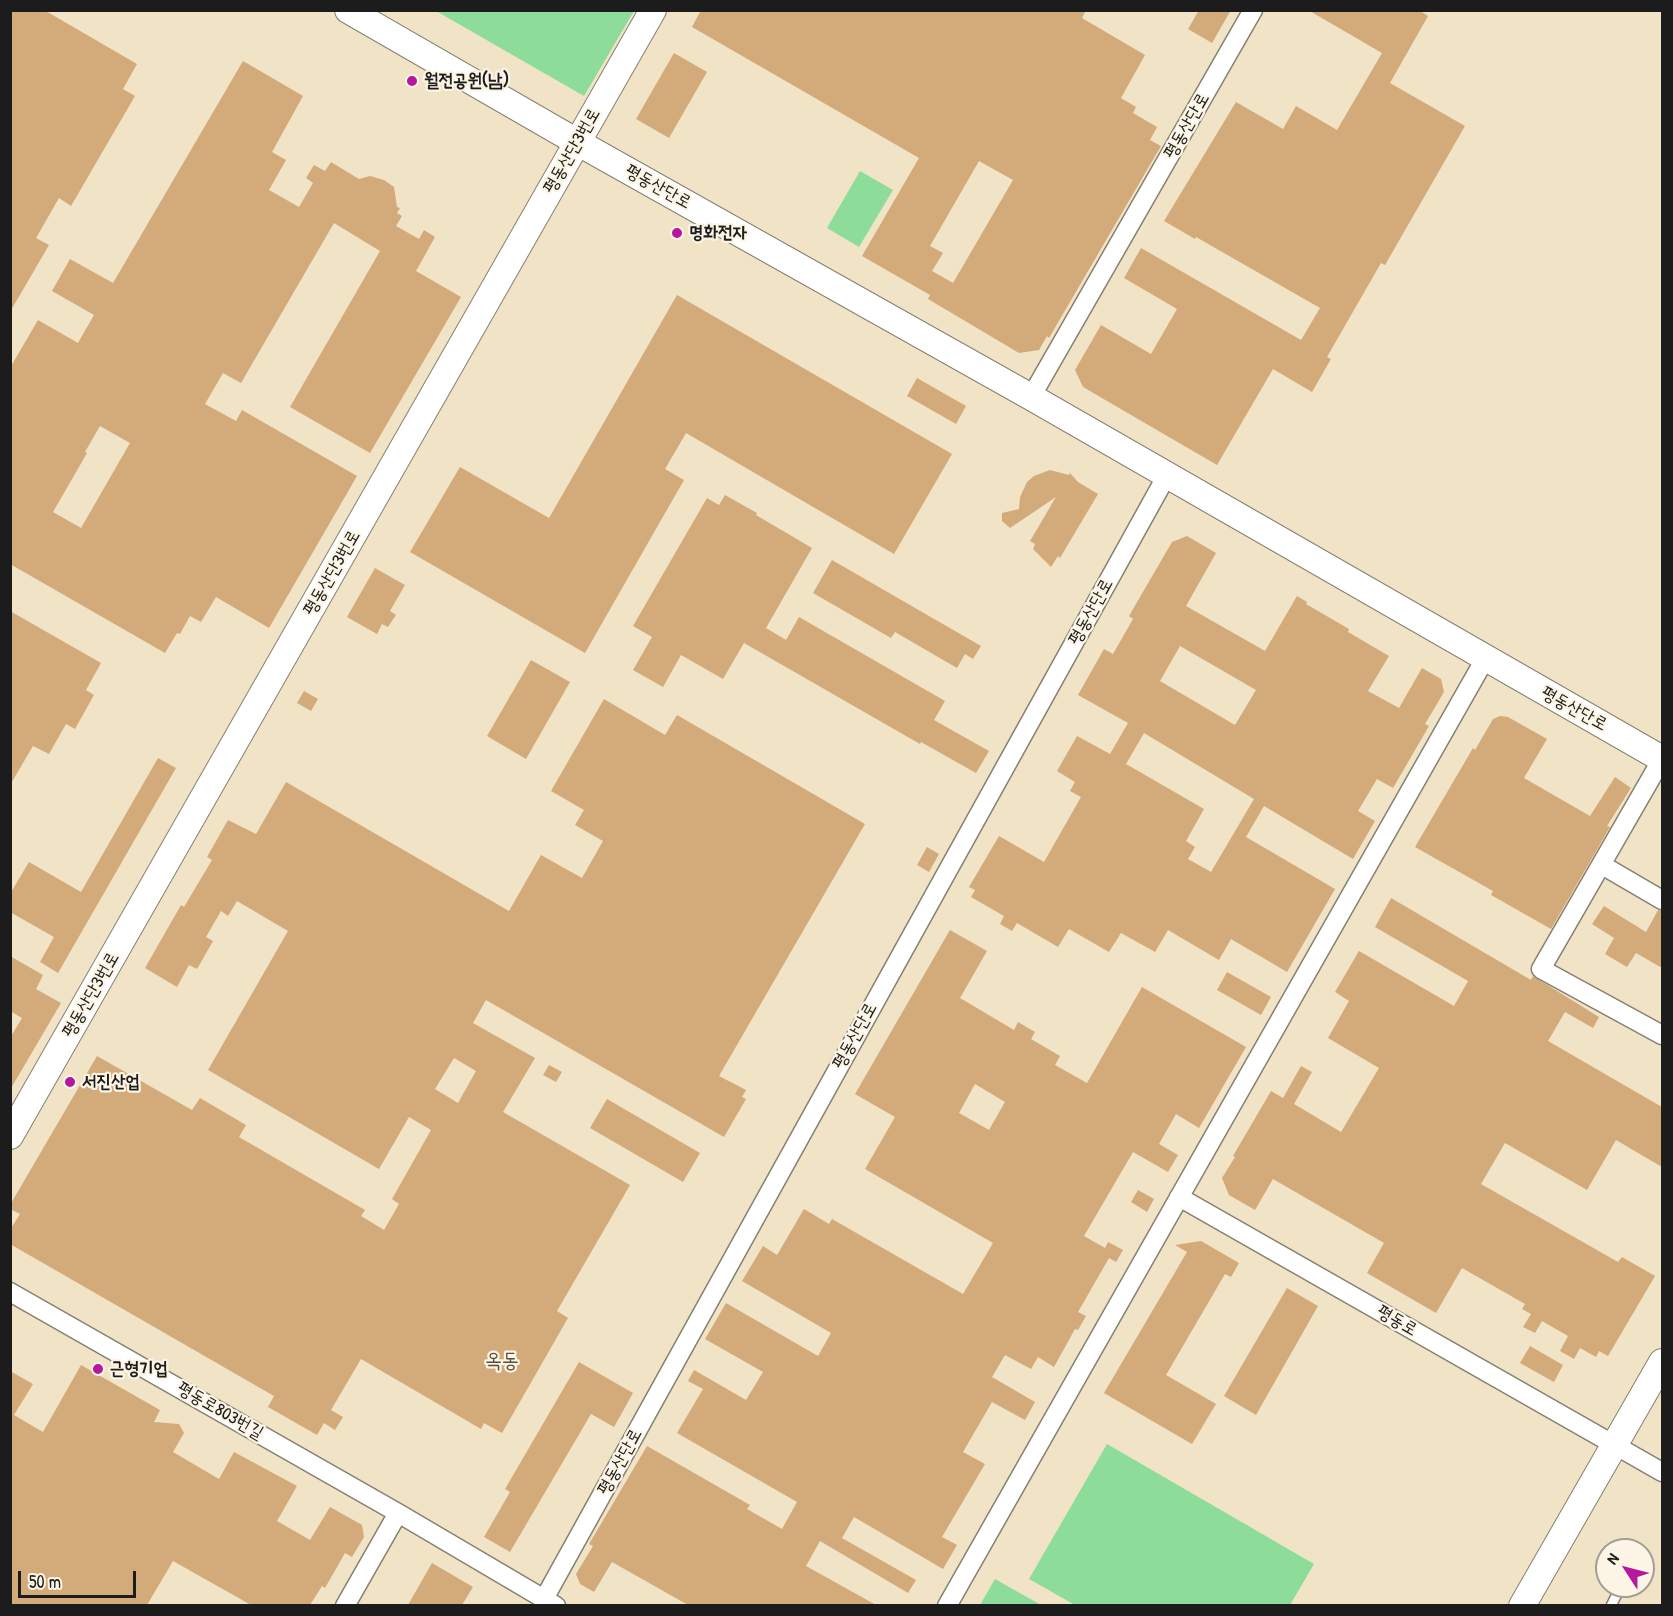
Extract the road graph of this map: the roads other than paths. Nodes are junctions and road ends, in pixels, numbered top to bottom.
1 (348, 10) edge
2 (653, 10) edge
3 (1253, 10) edge
4 (577, 142) junction
5 (1031, 397) junction
6 (1167, 475) junction
7 (1485, 659) junction
8 (1662, 759) edge
9 (1602, 865) junction
10 (1662, 900) edge
11 (1662, 1035) edge
12 (10, 1136) edge
13 (1179, 1197) junction
14 (10, 1292) edge
15 (1662, 1362) edge
16 (1615, 1444) junction
17 (1662, 1472) edge
18 (398, 1513) junction
19 (550, 1602) edge
20 (345, 1605) edge
21 (947, 1605) edge
22 (1522, 1605) edge

1 - 4 street, 평동산단로
2 - 4 street, 평동산단3번로
3 - 5 street, 평동산단로
4 - 5 street, 평동산단로
4 - 12 street, 평동산단3번로
5 - 6 street, 평동산단로
6 - 7 street, 평동산단로
6 - 19 street, 평동산단로
7 - 8 street, 평동산단로
7 - 13 street
8 - 9 street
9 - 10 street
9 - 11 street
13 - 16 street, 평동로
13 - 21 street
14 - 18 street, 평동로803번길
15 - 16 street
16 - 17 street, 평동로
16 - 22 street
18 - 19 street, 평동로803번길
18 - 20 street

